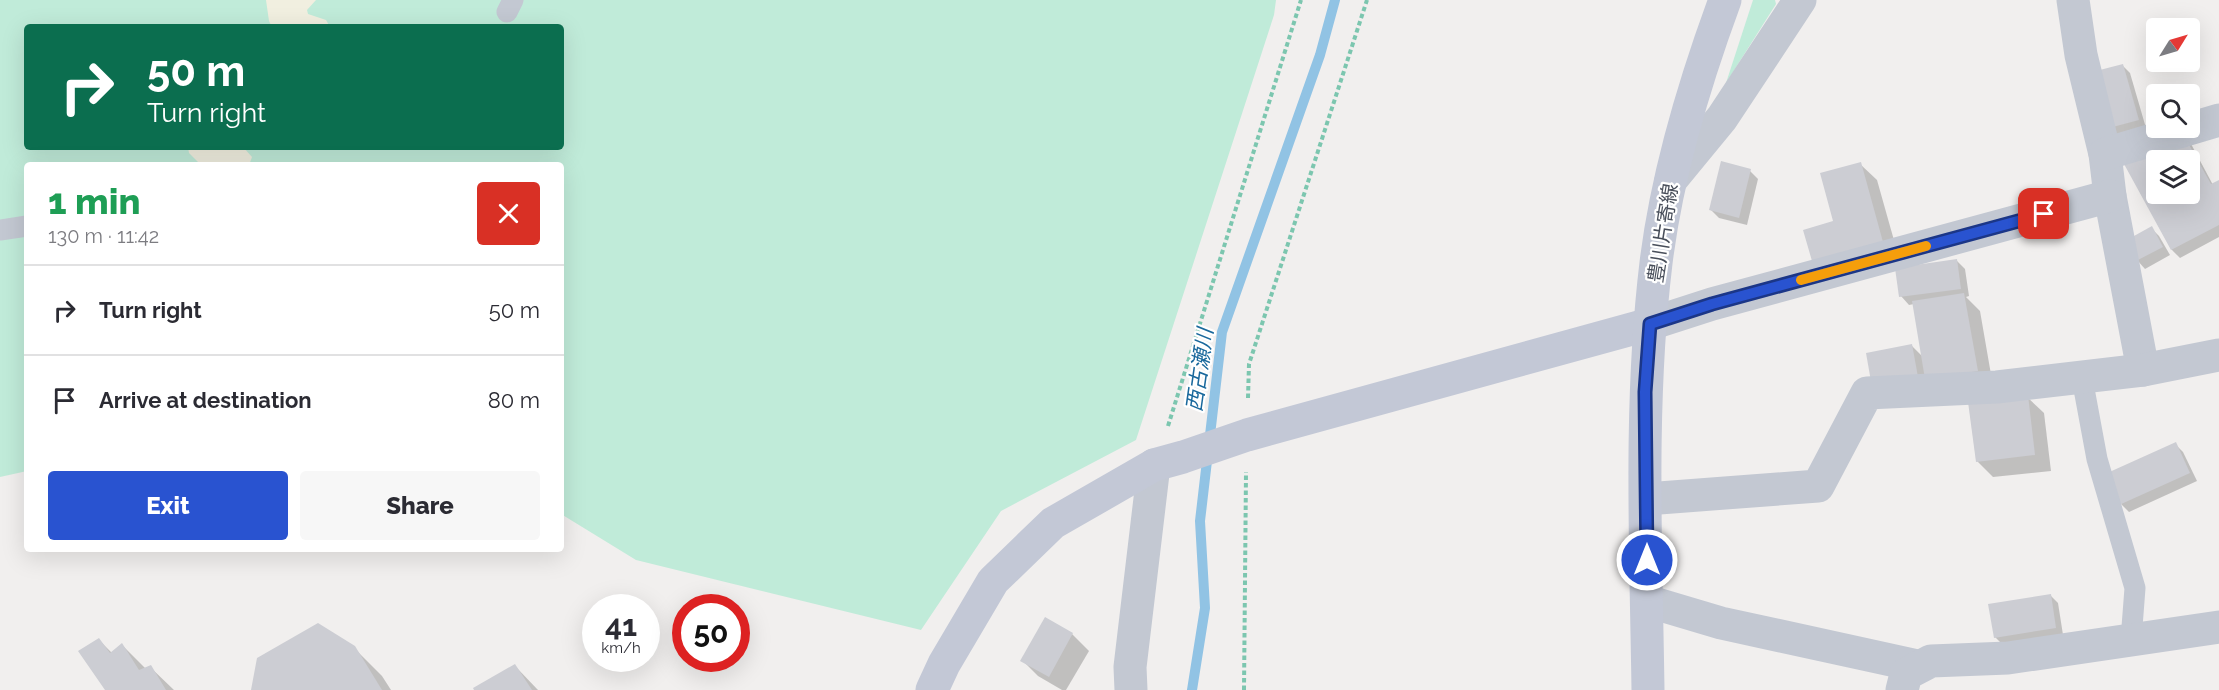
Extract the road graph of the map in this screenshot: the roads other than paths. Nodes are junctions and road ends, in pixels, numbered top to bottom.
1 (1725, 0) edge
2 (1800, 0) edge
3 (2073, 0) edge
4 (2219, 120) edge
5 (2105, 154) junction
6 (1671, 180) junction
7 (2110, 196) junction
8 (24, 226) edge
9 (0, 230) edge
10 (1650, 324) junction
11 (2219, 355) edge
12 (2143, 370) junction
13 (2082, 378) junction
14 (1168, 461) junction
15 (1646, 499) junction
16 (1647, 601) junction
17 (2219, 627) edge
18 (2131, 640) junction
19 (1910, 678) edge
20 (932, 690) edge
21 (1131, 690) edge
22 (1648, 690) edge

1 - 6 street, 豊川片寄線
2 - 6 street
3 - 5 street
4 - 5 street
5 - 7 street
6 - 10 street, 豊川片寄線
7 - 10 street
7 - 12 street
8 - 9 lane
10 - 14 street
10 - 15 street, 豊川片寄線
11 - 12 street
12 - 13 street
13 - 15 street
13 - 18 lane
14 - 20 street
14 - 21 street
15 - 16 street, 豊川片寄線
16 - 19 street
16 - 22 street, 豊川片寄線
17 - 18 street
18 - 19 street

